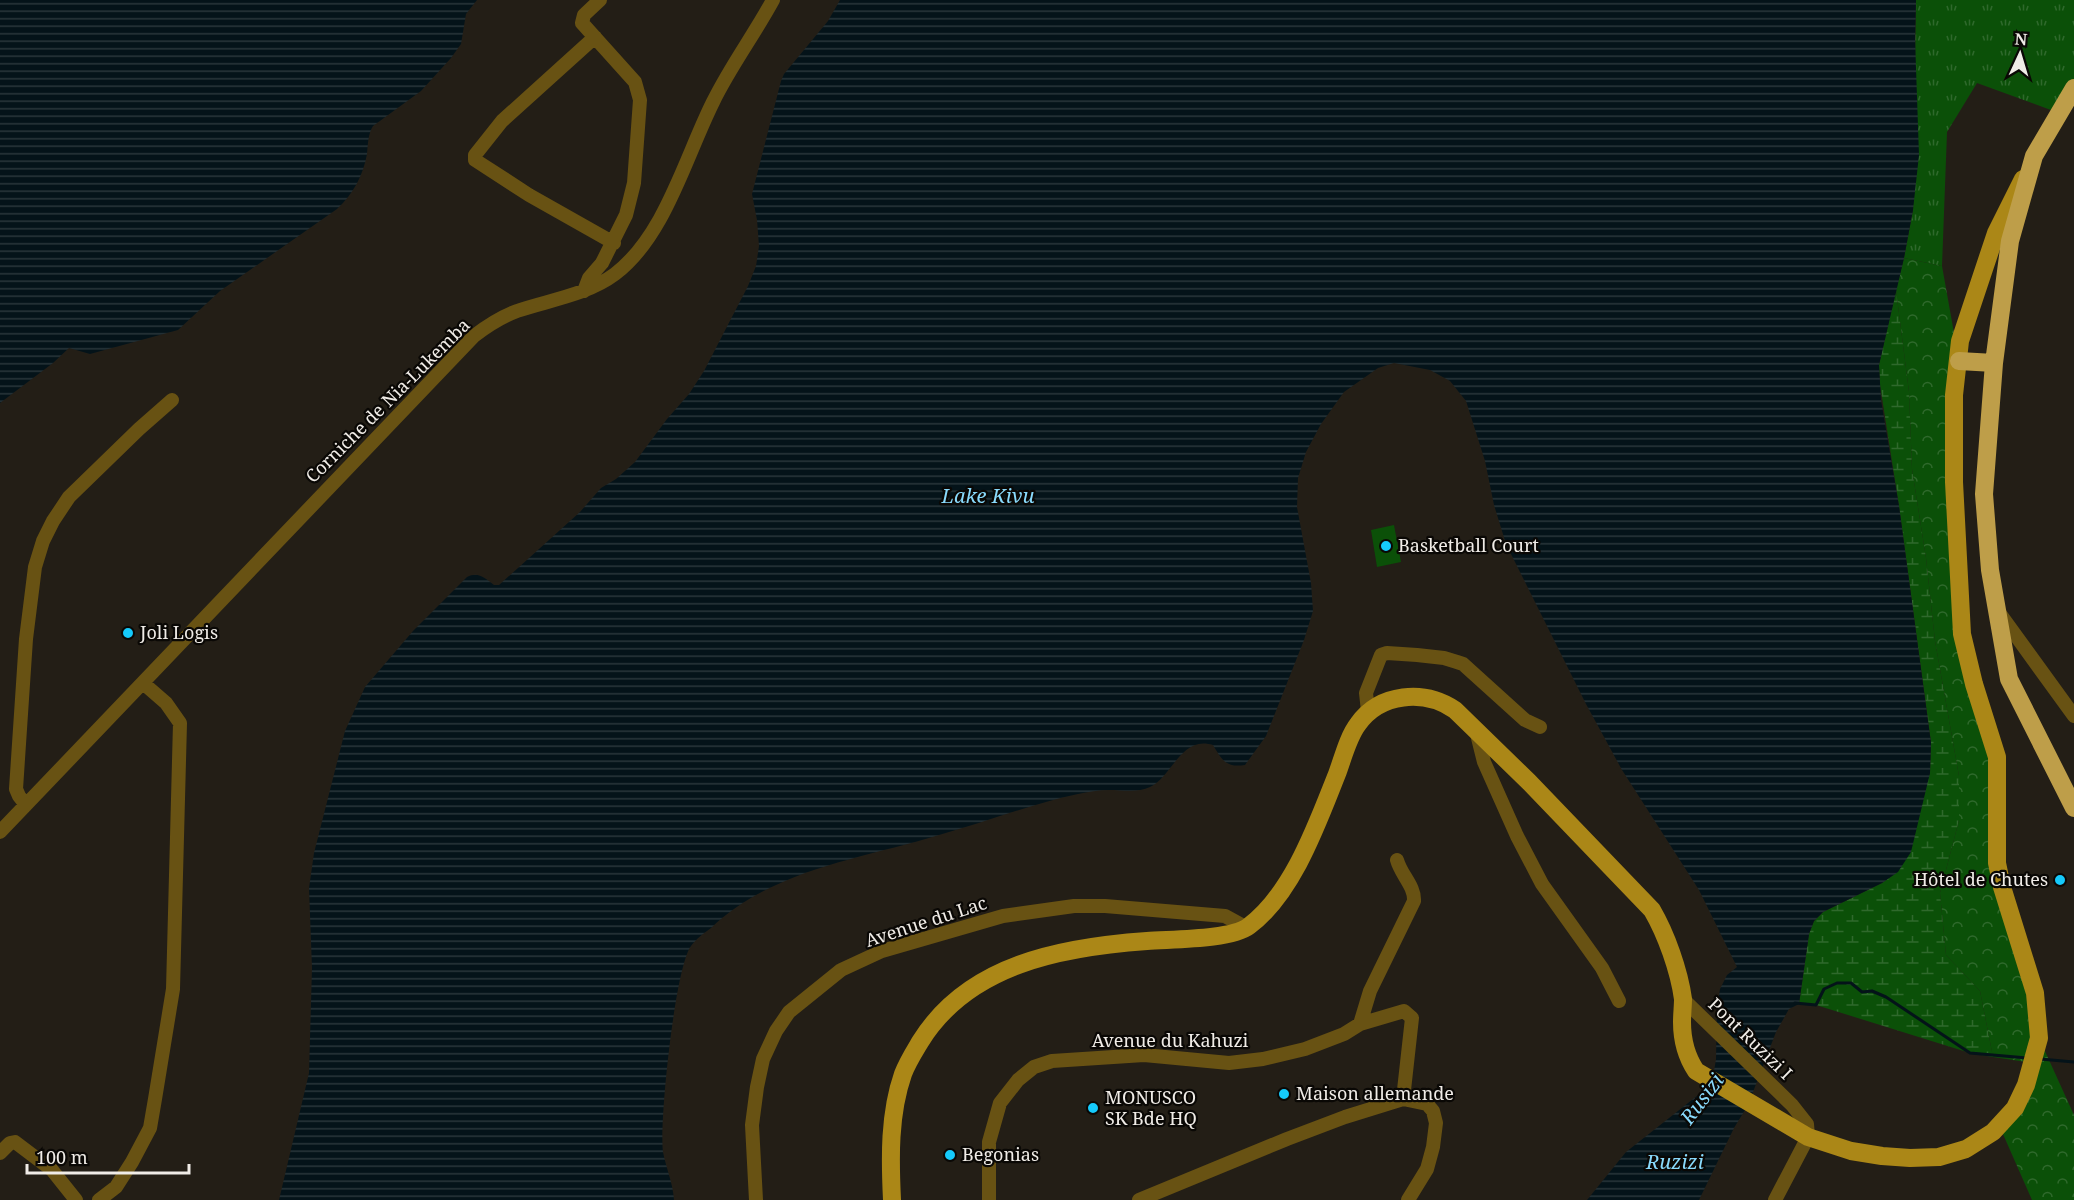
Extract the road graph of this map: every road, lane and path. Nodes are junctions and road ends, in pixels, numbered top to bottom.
1 (600, 0) edge
2 (773, 0) edge
3 (595, 37) junction
4 (2074, 88) edge
5 (2034, 156) junction
6 (614, 243) junction
7 (584, 291) junction
8 (1959, 361) junction
9 (1995, 363) junction
10 (172, 400) dead end
11 (1995, 607) junction
12 (143, 683) junction
13 (1368, 711) junction
14 (2074, 716) edge
15 (1540, 727) dead end
16 (1476, 730) junction
17 (26, 805) junction
18 (2074, 808) edge
19 (0, 832) edge
20 (1397, 860) dead end
21 (1247, 928) junction
22 (1683, 999) junction
23 (1619, 1001) dead end
24 (1360, 1024) junction
25 (1403, 1099) junction
26 (1808, 1137) junction
27 (0, 1153) edge
28 (76, 1200) edge
29 (99, 1200) edge
30 (756, 1200) edge
31 (892, 1200) edge
32 (989, 1200) edge
33 (1139, 1200) edge
34 (1408, 1200) edge
35 (1775, 1200) edge

1 - 3 street
2 - 7 street, Corniche de Nia-Lukemba
3 - 6 street
3 - 6 street
4 - 5 highway
5 - 8 main road
5 - 9 highway
6 - 7 street
7 - 12 street, Corniche de Nia-Lukemba
8 - 9 highway
8 - 26 main road
9 - 11 highway
10 - 17 street
11 - 14 street
11 - 18 highway
12 - 17 street, Corniche de Nia-Lukemba
12 - 29 street
13 - 15 street
13 - 16 main road
13 - 21 main road
16 - 22 main road
16 - 23 street
17 - 19 street, Corniche de Nia-Lukemba
20 - 24 street
21 - 30 street, Avenue du Lac
21 - 31 main road
22 - 26 street, Pont Ruzizi I
22 - 26 main road
24 - 25 street, Avenue du Kahuzi
24 - 32 street, Avenue du Kahuzi
25 - 33 street
25 - 34 street
26 - 35 street
27 - 28 street

